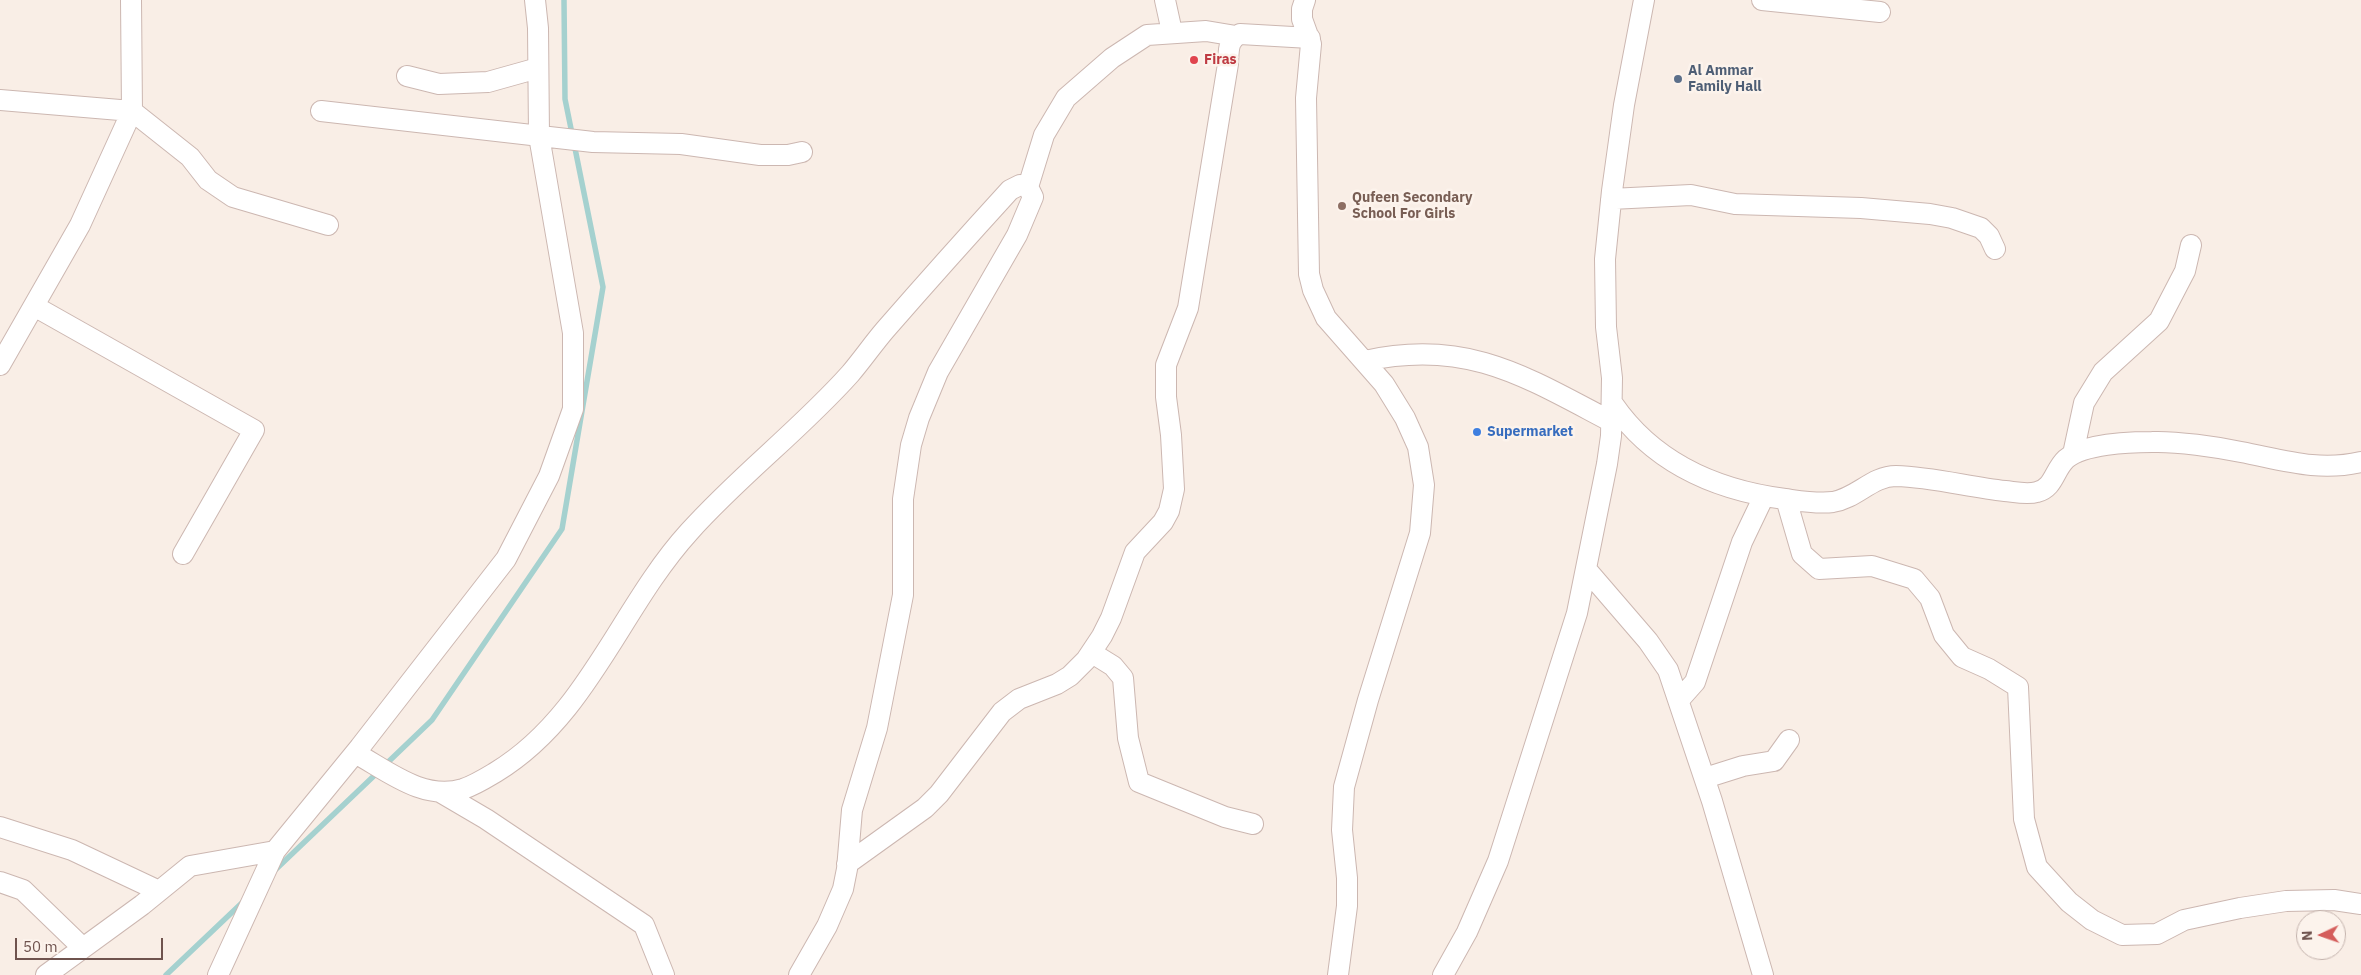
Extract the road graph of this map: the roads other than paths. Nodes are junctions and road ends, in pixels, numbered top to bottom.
1 (131, 0) edge
2 (535, 0) edge
3 (1165, 0) edge
4 (1305, 0) edge
5 (1644, 0) edge
6 (1762, 0) edge
7 (1880, 12) dead end
8 (1172, 32) junction
9 (1236, 36) junction
10 (1310, 38) junction
11 (538, 68) junction
12 (407, 76) dead end
13 (0, 100) edge
14 (132, 111) junction
15 (321, 111) dead end
16 (538, 136) junction
17 (802, 152) dead end
18 (1028, 187) junction
19 (1611, 199) junction
20 (328, 225) dead end
21 (2191, 245) dead end
22 (1995, 250) dead end
23 (34, 306) junction
24 (1365, 361) junction
25 (0, 365) edge
26 (1612, 413) junction
27 (2073, 454) junction
28 (2361, 462) edge
29 (1764, 496) junction
30 (1786, 499) junction
31 (184, 554) dead end
32 (1586, 569) junction
33 (1092, 652) junction
34 (1679, 700) junction
35 (1789, 740) dead end
36 (355, 753) junction
37 (1704, 778) junction
38 (440, 792) junction
39 (1253, 824) dead end
40 (0, 827) edge
41 (275, 851) junction
42 (848, 864) junction
43 (0, 882) edge
44 (159, 891) junction
45 (2361, 904) edge
46 (83, 948) junction
47 (220, 974) edge
48 (46, 975) edge
49 (664, 975) edge
50 (799, 975) edge
51 (1338, 975) edge
52 (1443, 975) edge
53 (1763, 975) edge

1 - 14 street
2 - 11 street
3 - 8 street
4 - 10 street
5 - 19 street
6 - 7 street
8 - 9 street
8 - 18 street
9 - 10 street
9 - 33 street
10 - 24 street
11 - 12 street
11 - 16 street
13 - 14 street
14 - 20 street
14 - 23 street
15 - 16 street
16 - 17 street
16 - 36 street
18 - 38 street
18 - 42 street
19 - 22 street
19 - 26 street
21 - 27 street
23 - 25 street
23 - 31 street
24 - 26 street
24 - 51 street
26 - 29 street
26 - 32 street
27 - 28 street
27 - 30 street
29 - 30 street
29 - 34 street
30 - 45 street
32 - 34 street
32 - 52 street
33 - 39 street
33 - 42 street
34 - 37 street
35 - 37 street
36 - 38 street
36 - 41 street
37 - 53 street
38 - 49 street
40 - 44 street
41 - 44 street
41 - 47 street
42 - 50 street
43 - 46 street
44 - 46 street
46 - 48 street

